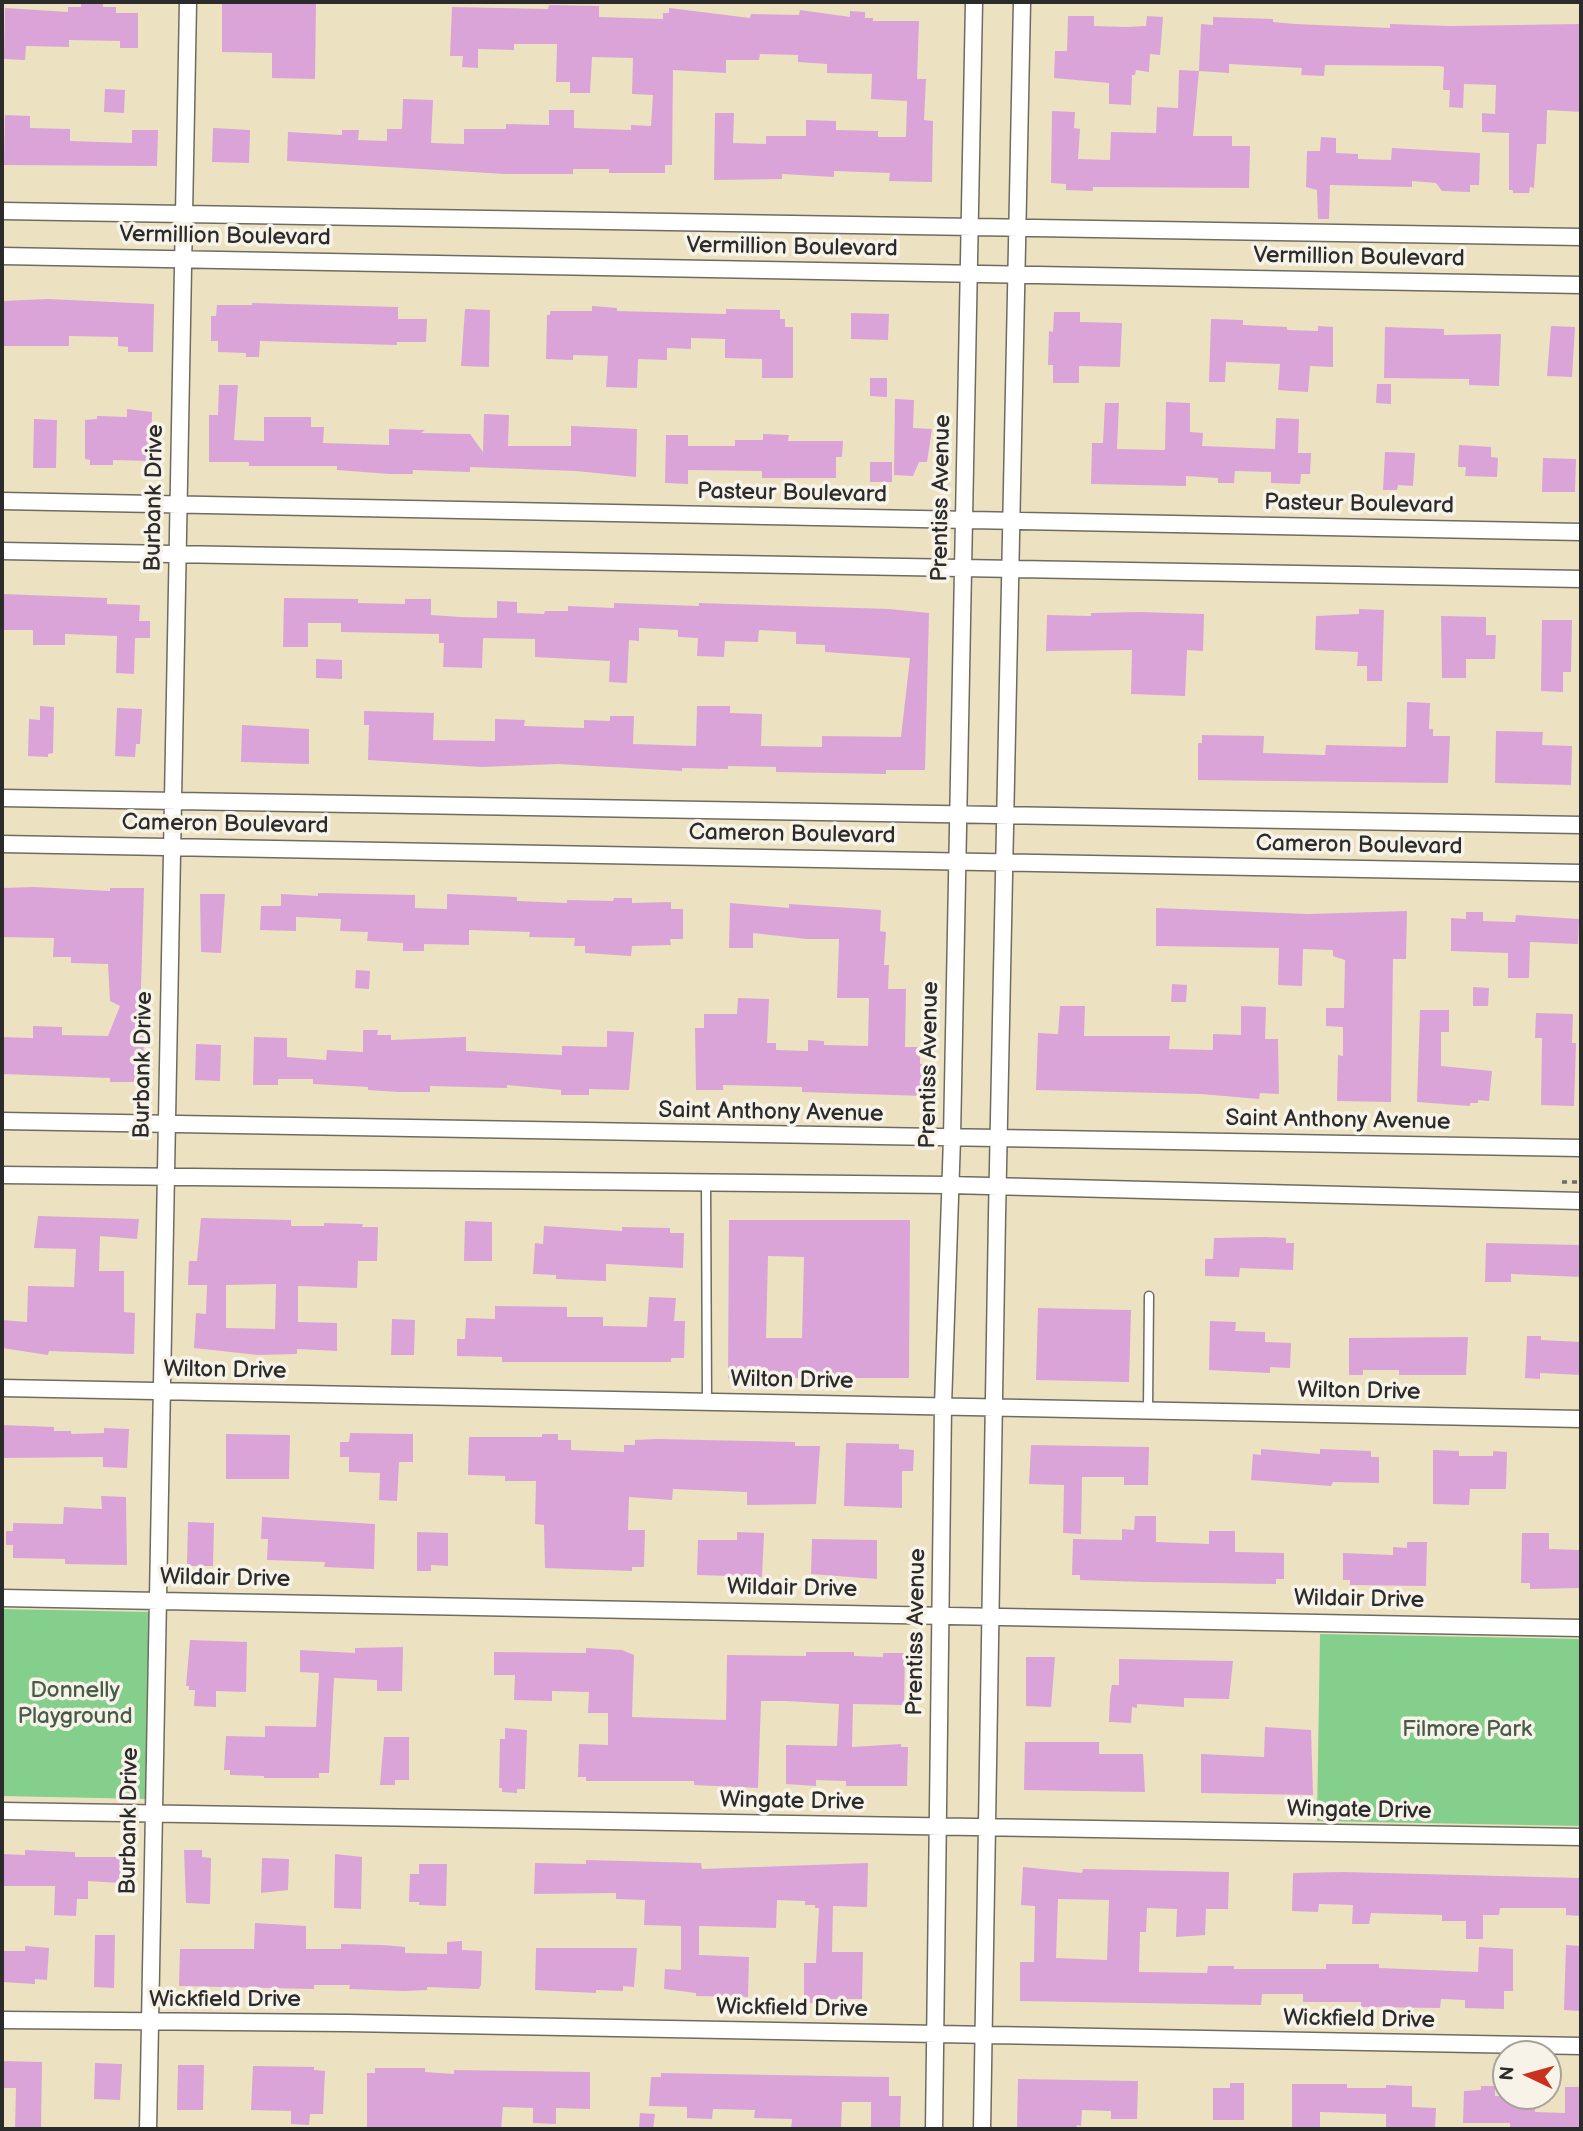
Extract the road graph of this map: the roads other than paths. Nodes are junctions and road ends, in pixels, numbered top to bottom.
1 (188, 2) edge
2 (974, 2) edge
3 (1023, 2) edge
4 (2, 211) edge
5 (184, 214) junction
6 (970, 227) junction
7 (1018, 228) junction
8 (1581, 237) edge
9 (2, 256) edge
10 (183, 259) junction
11 (969, 274) junction
12 (1017, 275) junction
13 (1581, 285) edge
14 (2, 501) edge
15 (178, 505) junction
16 (964, 520) junction
17 (1012, 521) junction
18 (1581, 532) edge
19 (2, 551) edge
20 (177, 554) junction
21 (963, 568) junction
22 (1010, 568) junction
23 (1581, 579) edge
24 (2, 798) edge
25 (172, 801) junction
26 (958, 814) junction
27 (1005, 815) junction
28 (1581, 825) edge
29 (2, 844) edge
30 (171, 847) junction
31 (957, 861) junction
32 (1004, 862) junction
33 (1581, 873) edge
34 (2, 1121) edge
35 (165, 1122) junction
36 (952, 1138) junction
37 (999, 1139) junction
38 (1581, 1148) edge
39 (2, 1175) edge
40 (164, 1178) junction
41 (706, 1183) junction
42 (949, 1185) junction
43 (997, 1187) junction
44 (1581, 1201) edge
45 (1149, 1296) dead end
46 (2, 1388) edge
47 (161, 1392) junction
48 (707, 1402) junction
49 (943, 1406) junction
50 (995, 1406) junction
51 (1148, 1410) junction
52 (1581, 1419) edge
53 (2, 1598) edge
54 (157, 1600) junction
55 (940, 1614) junction
56 (991, 1615) junction
57 (1581, 1628) edge
58 (2, 1811) edge
59 (153, 1814) junction
60 (938, 1827) junction
61 (989, 1827) junction
62 (1581, 1837) edge
63 (2, 2020) edge
64 (150, 2023) junction
65 (935, 2035) junction
66 (984, 2036) junction
67 (1581, 2046) edge
68 (148, 2129) edge
69 (934, 2129) edge
70 (982, 2129) edge

1 - 5 street, Burbank Drive
2 - 6 street, Prentiss Avenue
3 - 7 street
4 - 5 street, Vermillion Boulevard
5 - 6 street, Vermillion Boulevard
5 - 10 street, Burbank Drive
6 - 7 street, Vermillion Boulevard
6 - 11 street, Prentiss Avenue
7 - 8 street, Vermillion Boulevard
7 - 12 street
9 - 10 street, Vermillion Boulevard
10 - 11 street, Vermillion Boulevard
10 - 15 street, Burbank Drive
11 - 12 street, Vermillion Boulevard
11 - 16 street, Prentiss Avenue
12 - 13 street, Vermillion Boulevard
12 - 17 street
14 - 15 street, Pasteur Boulevard
15 - 16 street, Pasteur Boulevard
15 - 20 street, Burbank Drive
16 - 17 street, Pasteur Boulevard
16 - 21 street, Prentiss Avenue
17 - 18 street, Pasteur Boulevard
17 - 22 street
19 - 20 street
20 - 21 street
20 - 25 street, Burbank Drive
21 - 22 street
21 - 26 street, Prentiss Avenue
22 - 23 street
22 - 27 street
24 - 25 street, Cameron Boulevard
25 - 26 street, Cameron Boulevard
25 - 30 street, Burbank Drive
26 - 27 street, Cameron Boulevard
26 - 31 street, Prentiss Avenue
27 - 28 street, Cameron Boulevard
27 - 32 street
29 - 30 street, Cameron Boulevard
30 - 31 street, Cameron Boulevard
30 - 35 street, Burbank Drive
31 - 32 street, Cameron Boulevard
31 - 36 street, Prentiss Avenue
32 - 33 street, Cameron Boulevard
32 - 37 street
34 - 35 street, Saint Anthony Avenue
35 - 36 street, Saint Anthony Avenue
35 - 40 street, Burbank Drive
36 - 37 street, Saint Anthony Avenue
36 - 42 street, Prentiss Avenue
37 - 38 street, Saint Anthony Avenue
37 - 43 street
39 - 40 street
40 - 41 street
40 - 47 street, Burbank Drive
41 - 42 street
41 - 48 lane
42 - 43 street
42 - 49 street, Prentiss Avenue
43 - 44 street
43 - 50 street
45 - 51 lane
46 - 47 street, Wilton Drive
47 - 48 street, Wilton Drive
47 - 54 street, Burbank Drive
48 - 49 street, Wilton Drive
49 - 50 street, Wilton Drive
49 - 55 street, Prentiss Avenue
50 - 51 street, Wilton Drive
50 - 56 street
51 - 52 street, Wilton Drive
53 - 54 street, Wildair Drive
54 - 55 street, Wildair Drive
54 - 59 street, Burbank Drive
55 - 56 street, Wildair Drive
55 - 60 street, Prentiss Avenue
56 - 57 street, Wildair Drive
56 - 61 street
58 - 59 street, Wingate Drive
59 - 60 street, Wingate Drive
59 - 64 street, Burbank Drive
60 - 61 street, Wingate Drive
60 - 65 street, Prentiss Avenue
61 - 62 street, Wingate Drive
61 - 66 street
63 - 64 street, Wickfield Drive
64 - 65 street, Wickfield Drive
64 - 68 street, Burbank Drive
65 - 66 street, Wickfield Drive
65 - 69 street, Prentiss Avenue
66 - 67 street, Wickfield Drive
66 - 70 street

